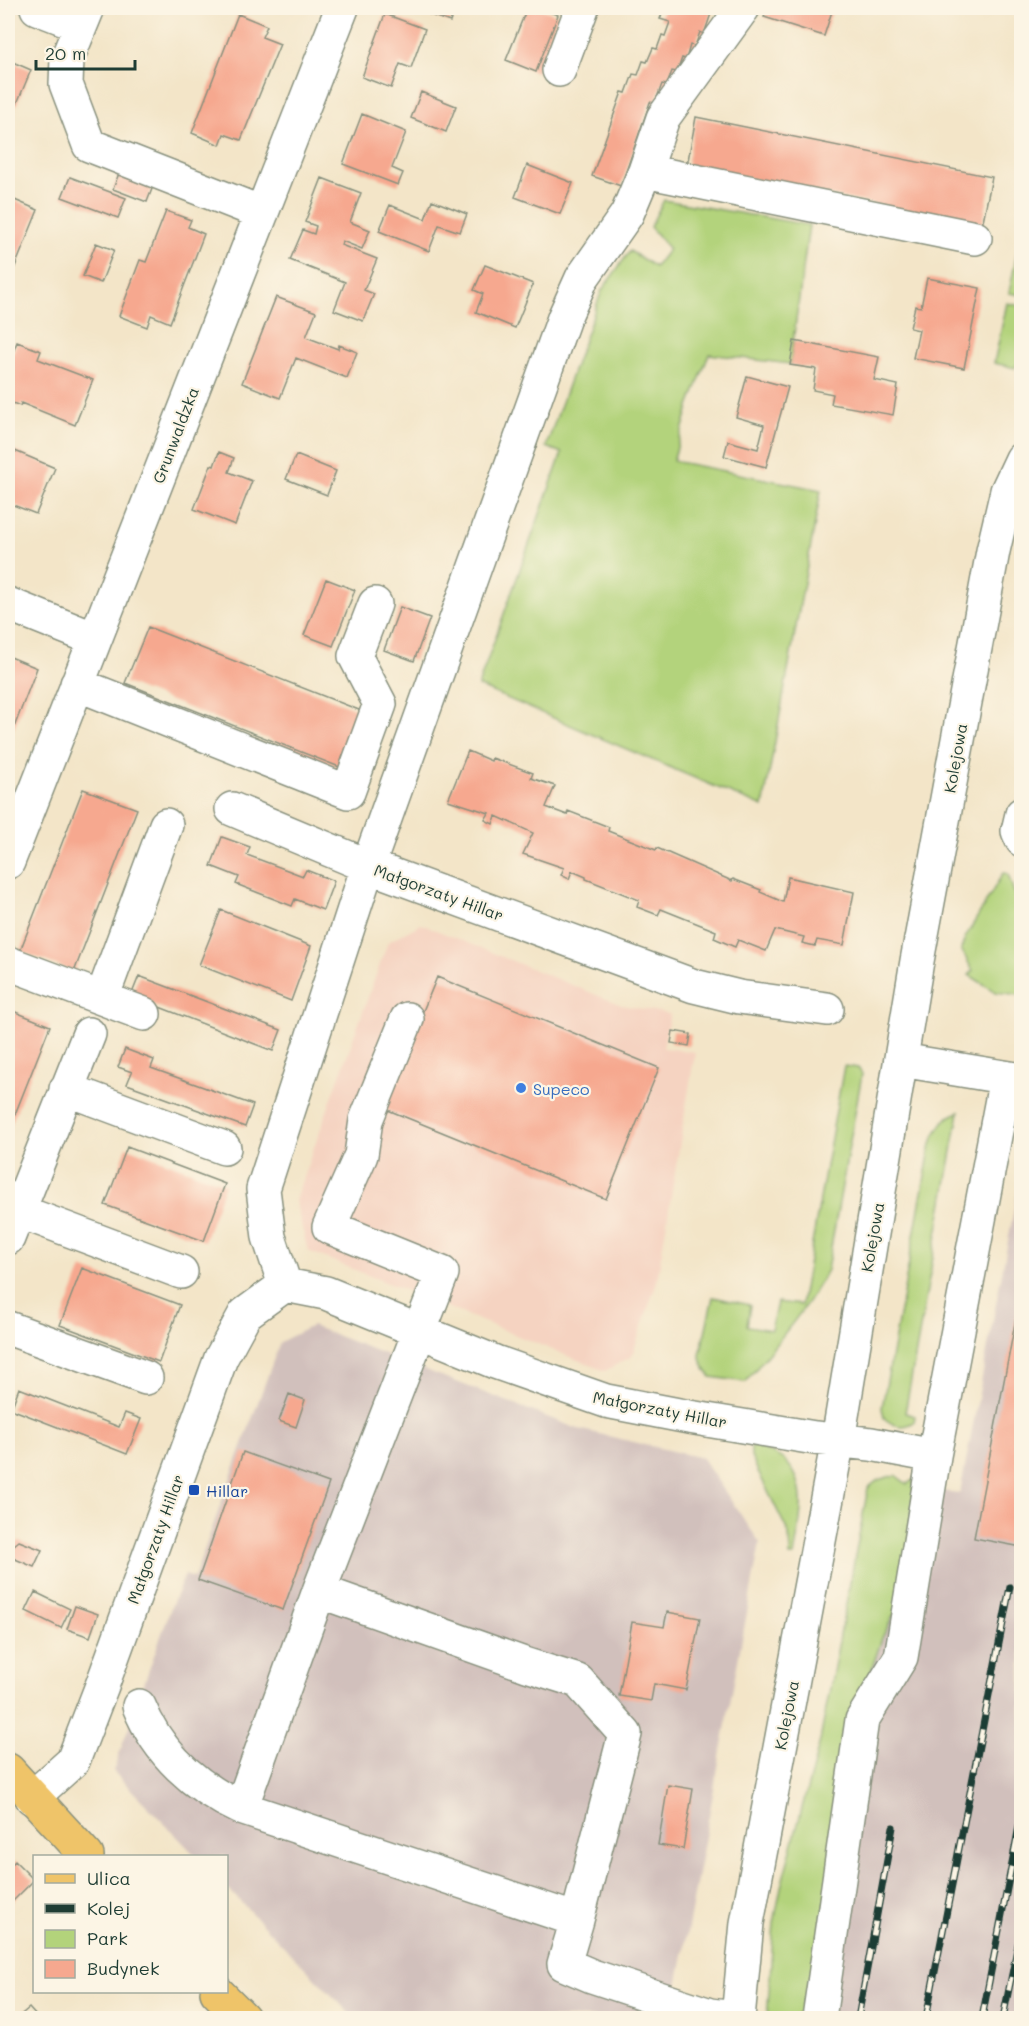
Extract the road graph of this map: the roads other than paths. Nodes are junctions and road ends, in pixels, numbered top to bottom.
1 (37, 8) edge
2 (582, 8) edge
3 (743, 8) edge
4 (337, 9) edge
5 (85, 16) edge
6 (559, 70) dead end
7 (645, 171) junction
8 (262, 213) junction
9 (975, 238) dead end
10 (1022, 459) edge
11 (8, 604) edge
12 (375, 604) dead end
13 (95, 639) junction
14 (77, 684) junction
15 (232, 809) dead end
16 (1022, 814) edge
17 (166, 825) dead end
18 (1022, 840) edge
19 (8, 862) edge
20 (368, 866) junction
21 (8, 963) edge
22 (102, 998) junction
23 (827, 1009) dead end
24 (144, 1014) dead end
25 (407, 1019) dead end
26 (89, 1034) dead end
27 (901, 1060) junction
28 (1014, 1079) edge
29 (66, 1089) junction
30 (224, 1148) dead end
31 (11, 1219) edge
32 (181, 1272) dead end
33 (285, 1285) junction
34 (8, 1328) edge
35 (419, 1330) junction
36 (146, 1378) dead end
37 (838, 1440) junction
38 (934, 1456) junction
39 (319, 1591) junction
40 (139, 1706) dead end
41 (8, 1770) edge
42 (32, 1798) junction
43 (241, 1808) junction
44 (85, 1855) edge
45 (577, 1920) junction
46 (218, 1993) edge
47 (243, 2019) edge
48 (736, 2019) edge
49 (819, 2019) edge

1 - 5 street
2 - 6 street
3 - 7 street
4 - 8 street, Grunwaldzka
5 - 8 street
7 - 9 street
7 - 20 street
8 - 13 street, Grunwaldzka
10 - 27 street, Kolejowa
11 - 13 street
12 - 14 street
13 - 14 street, Grunwaldzka
14 - 19 street, Grunwaldzka
15 - 20 street
16 - 18 street
17 - 22 street
20 - 23 street, Małgorzaty Hillar
20 - 33 street, Małgorzaty Hillar
21 - 22 street
22 - 24 street
25 - 35 street
26 - 29 street
27 - 28 street
27 - 37 street, Kolejowa
28 - 38 street
29 - 30 street
29 - 31 street
31 - 32 street
33 - 35 street, Małgorzaty Hillar
33 - 42 street, Małgorzaty Hillar
34 - 36 street
35 - 37 street, Małgorzaty Hillar
35 - 39 street
37 - 38 street, Małgorzaty Hillar
37 - 48 street, Kolejowa
38 - 49 street
39 - 43 street
39 - 45 street
40 - 43 street
41 - 42 main road
42 - 44 main road
43 - 45 street
45 - 48 street
46 - 47 main road

